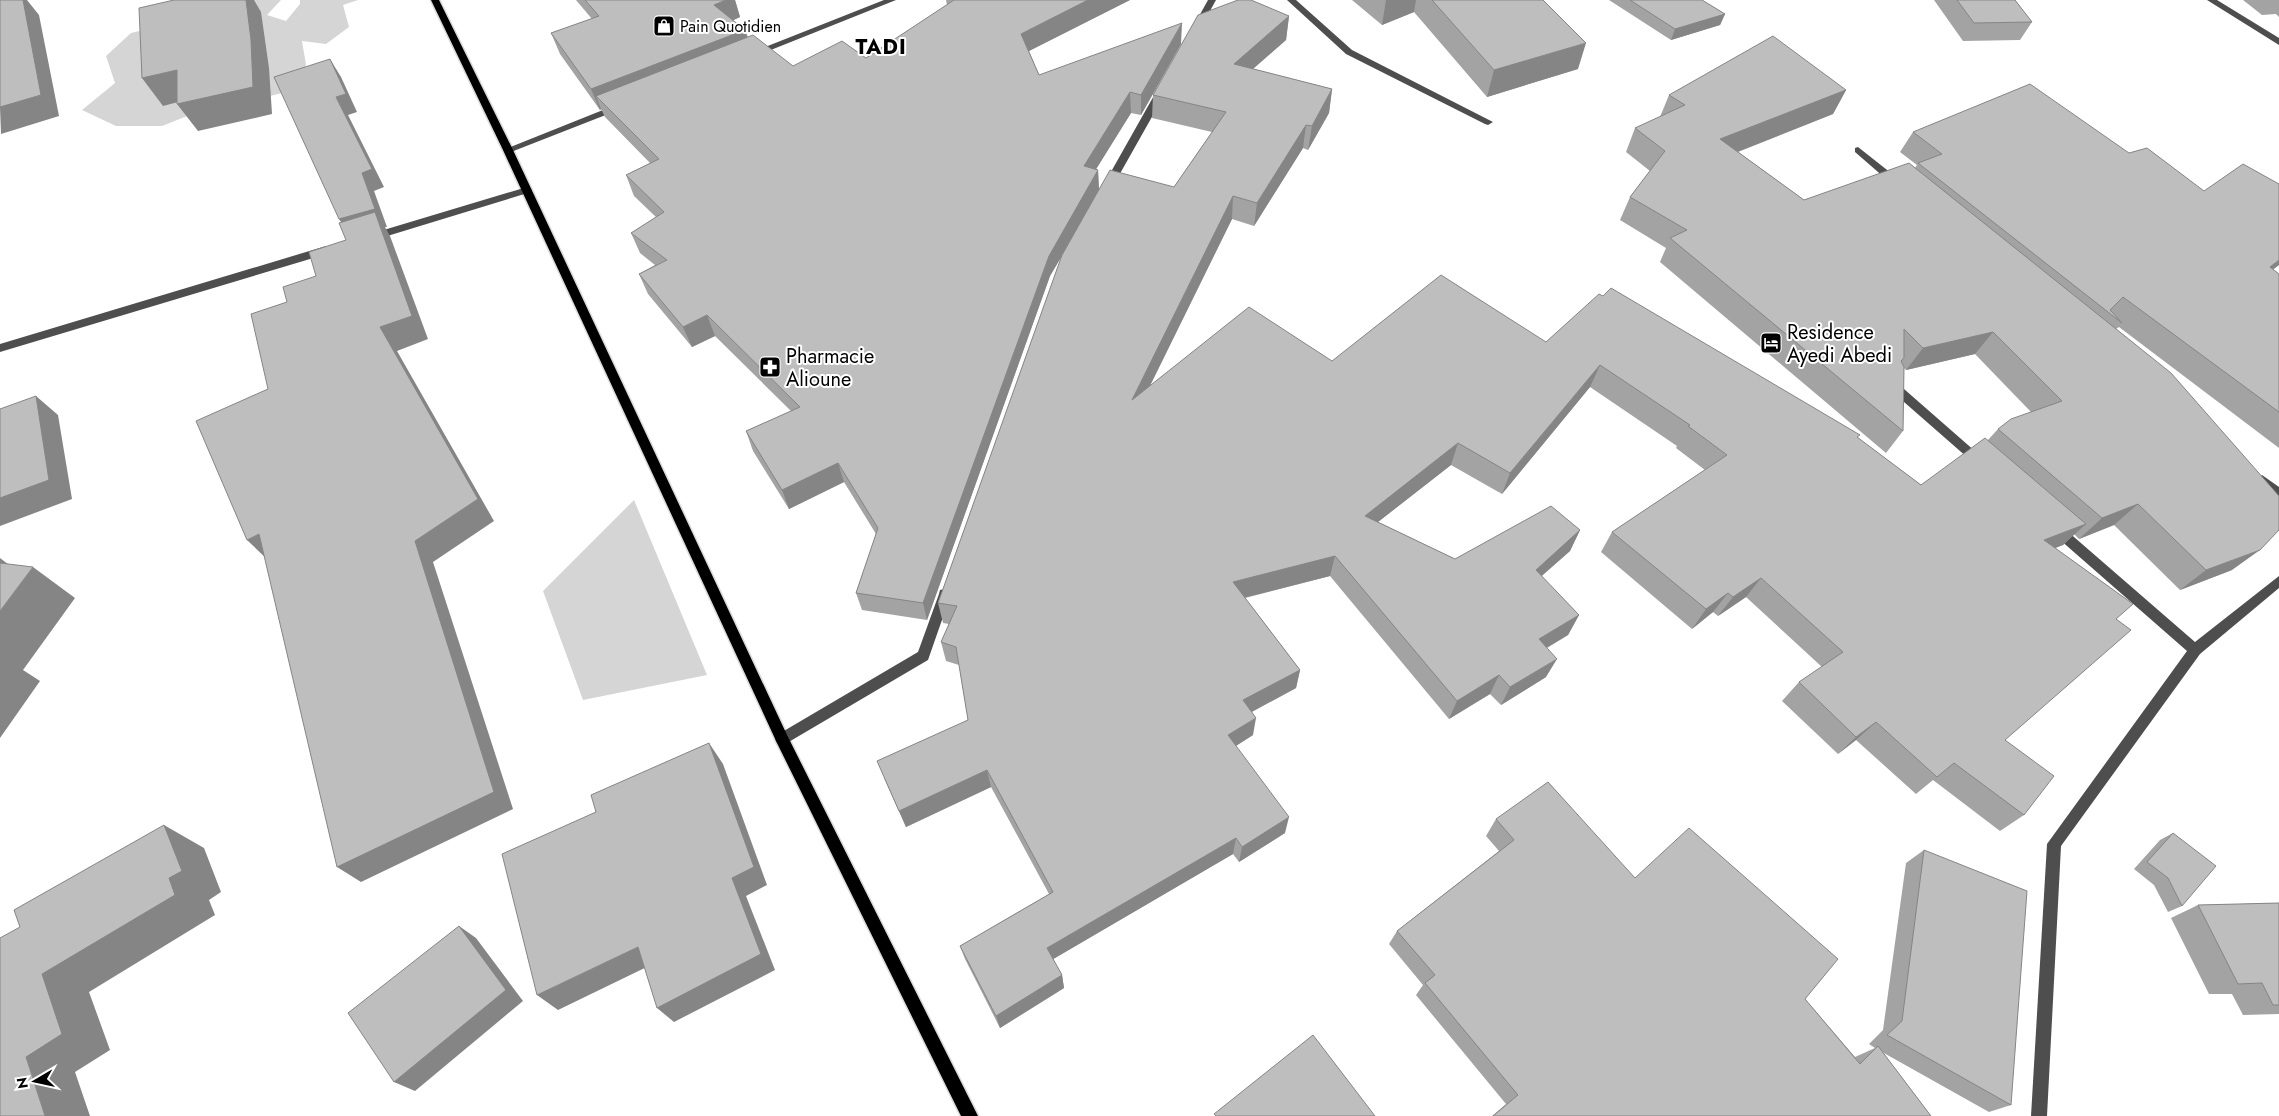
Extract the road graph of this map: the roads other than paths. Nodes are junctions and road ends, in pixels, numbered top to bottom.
1 (435, 0) edge
2 (892, 0) edge
3 (1212, 0) edge
4 (1291, 0) edge
5 (2211, 0) edge
6 (1193, 35) edge
7 (2279, 42) edge
8 (746, 57) edge
9 (1169, 78) edge
10 (627, 103) edge
11 (1488, 122) dead end
12 (508, 150) junction
13 (1858, 150) dead end
14 (1904, 188) edge
15 (527, 190) junction
16 (1101, 199) edge
17 (358, 241) edge
18 (339, 246) edge
19 (0, 348) edge
20 (1892, 385) edge
21 (1988, 469) edge
22 (2256, 475) edge
23 (2279, 494) edge
24 (2047, 521) edge
25 (2279, 581) edge
26 (949, 582) edge
27 (2195, 650) junction
28 (782, 739) junction
29 (970, 1116) edge
30 (2039, 1116) edge

1 - 12 main road
2 - 8 street
3 - 6 street
4 - 11 street
5 - 7 street
9 - 16 street
10 - 12 street
12 - 15 main road
13 - 14 street
15 - 17 street
15 - 28 main road
18 - 19 street
20 - 21 street
22 - 23 street
24 - 27 street
25 - 27 street
26 - 28 street
27 - 30 street
28 - 29 main road

